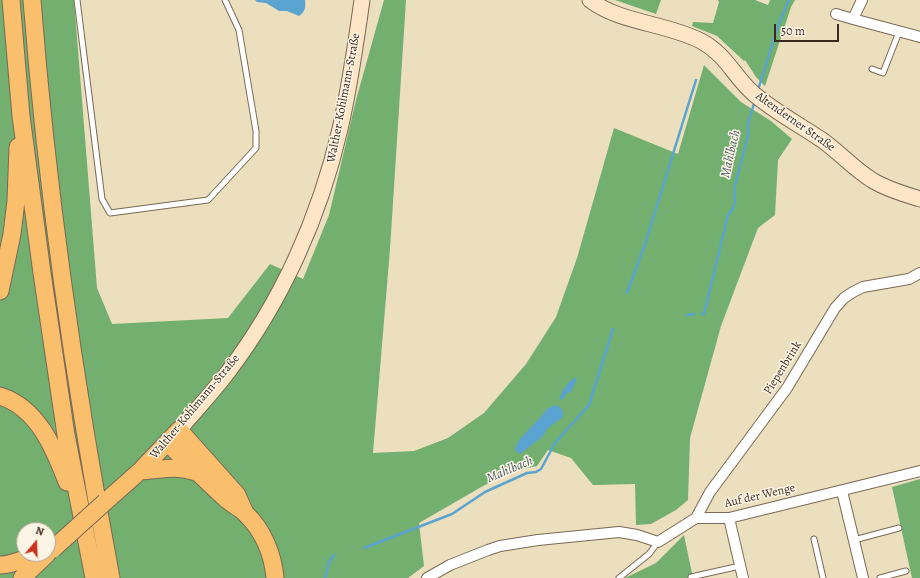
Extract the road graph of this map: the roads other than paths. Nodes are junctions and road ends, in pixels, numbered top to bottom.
1 (11, 0) edge
2 (32, 0) edge
3 (77, 0) edge
4 (225, 0) edge
5 (362, 0) edge
6 (590, 0) edge
7 (862, 0) edge
8 (836, 14) dead end
9 (853, 19) junction
10 (899, 32) junction
11 (920, 37) edge
12 (872, 69) dead end
13 (21, 116) junction
14 (920, 199) edge
15 (920, 273) edge
16 (0, 291) edge
17 (0, 396) edge
18 (179, 430) junction
19 (168, 443) junction
20 (920, 471) edge
21 (196, 472) junction
22 (137, 474) junction
23 (842, 491) junction
24 (98, 513) junction
25 (245, 513) junction
26 (81, 515) junction
27 (696, 518) junction
28 (729, 518) junction
29 (899, 528) dead end
30 (814, 539) dead end
31 (854, 540) junction
32 (658, 542) junction
33 (56, 544) edge
34 (18, 562) edge
35 (37, 562) edge
36 (0, 565) edge
37 (740, 566) junction
38 (906, 571) dead end
39 (691, 577) dead end
40 (22, 578) edge
41 (94, 578) edge
42 (110, 578) edge
43 (123, 578) edge
44 (275, 578) edge
45 (427, 578) edge
46 (619, 578) edge
47 (743, 578) edge
48 (823, 578) edge
49 (863, 578) edge
50 (880, 578) edge

1 - 13 main road
2 - 24 main road
3 - 4 lane
5 - 18 main road, Walther-Kohlmann-Straße
6 - 14 main road, Altenderner Straße
7 - 9 street
8 - 9 street
9 - 10 street
10 - 11 street
10 - 12 lane
13 - 16 main road
13 - 26 main road
15 - 27 street, Piepenbrink
17 - 26 main road
18 - 19 main road, Walther-Kohlmann-Straße
18 - 25 main road
19 - 21 main road
19 - 22 main road, Walther-Kohlmann-Straße
20 - 23 street, Auf der Wenge
21 - 22 main road
21 - 25 main road
22 - 33 main road, Walther-Kohlmann-Straße, bridge
23 - 28 street, Auf der Wenge
23 - 31 street
24 - 42 main road
24 - 43 main road
25 - 44 main road
26 - 41 main road
27 - 28 street, Auf der Wenge
27 - 32 street, Auf der Wenge
28 - 37 street
29 - 31 lane
30 - 48 lane
31 - 49 street
32 - 45 street
32 - 46 lane
34 - 36 main road
35 - 40 main road, Walther-Kohlmann-Straße
37 - 39 lane
37 - 47 street
38 - 50 lane

